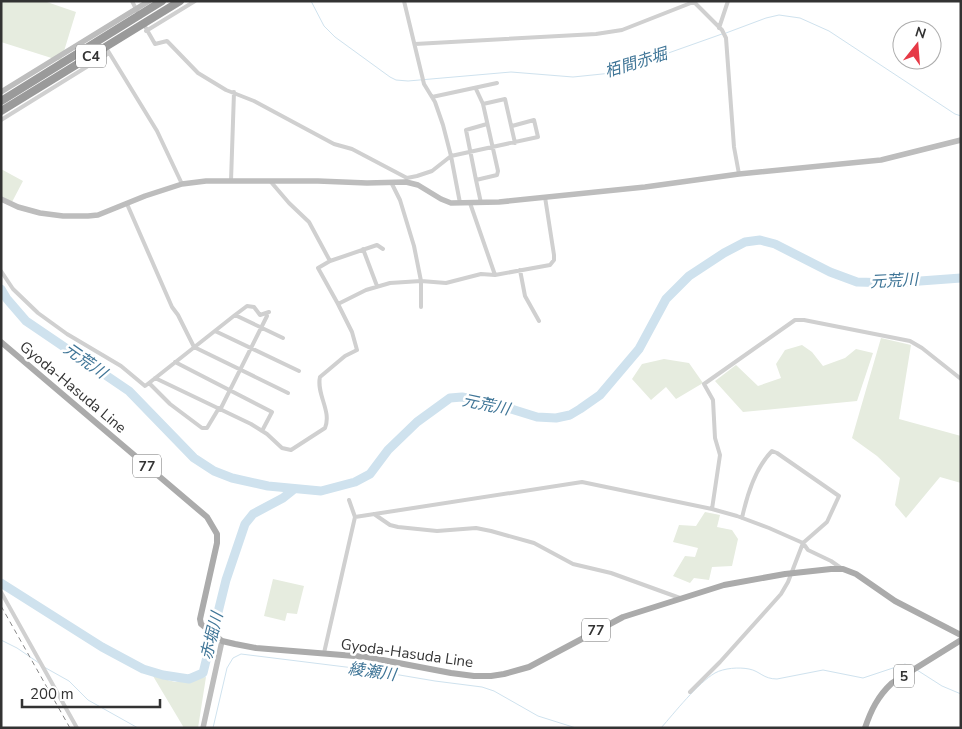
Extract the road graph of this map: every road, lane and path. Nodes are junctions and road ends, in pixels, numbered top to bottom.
1 (132, 1) edge
2 (149, 1) edge
3 (162, 1) edge
4 (180, 1) edge
5 (195, 1) edge
6 (404, 1) edge
7 (728, 1) edge
8 (695, 2) edge
9 (136, 10) junction
10 (721, 29) junction
11 (146, 31) junction
12 (96, 34) junction
13 (415, 44) junction
14 (109, 53) junction
15 (497, 83) dead end
16 (476, 89) junction
17 (1, 92) edge
18 (234, 92) junction
19 (432, 97) junction
20 (1, 101) edge
21 (483, 104) junction
22 (1, 111) edge
23 (1, 120) edge
24 (487, 124) junction
25 (512, 126) junction
26 (961, 140) edge
27 (515, 142) junction
28 (492, 146) junction
29 (471, 153) junction
30 (451, 156) junction
31 (739, 174) junction
32 (407, 180) junction
33 (476, 180) junction
34 (231, 181) junction
35 (271, 182) junction
36 (391, 182) junction
37 (182, 184) junction
38 (545, 197) junction
39 (1, 200) edge
40 (460, 203) junction
41 (470, 203) junction
42 (481, 203) junction
43 (127, 204) junction
44 (363, 249) junction
45 (383, 249) dead end
46 (330, 261) junction
47 (520, 270) junction
48 (1, 271) edge
49 (495, 275) junction
50 (421, 281) junction
51 (377, 286) junction
52 (338, 304) junction
53 (421, 307) dead end
54 (235, 315) junction
55 (539, 321) dead end
56 (261, 328) junction
57 (215, 330) junction
58 (283, 338) dead end
59 (1, 342) edge
60 (194, 346) junction
61 (251, 348) junction
62 (174, 362) junction
63 (240, 369) junction
64 (299, 371) dead end
65 (155, 378) junction
66 (961, 379) edge
67 (148, 383) junction
68 (229, 391) junction
69 (288, 392) dead end
70 (219, 409) junction
71 (262, 431) junction
72 (349, 500) dead end
73 (712, 509) junction
74 (373, 514) junction
75 (355, 516) junction
76 (742, 518) junction
77 (803, 543) junction
78 (843, 569) junction
79 (790, 573) junction
80 (2, 594) edge
81 (682, 598) junction
82 (961, 636) edge
83 (220, 640) junction
84 (961, 640) edge
85 (324, 654) junction
86 (690, 692) dead end
87 (77, 728) edge
88 (203, 728) edge
89 (865, 728) edge

1 - 9 street
2 - 9 street
3 - 20 highway, C4
4 - 22 highway, C4
5 - 11 street
6 - 13 street
7 - 10 street
8 - 10 street
8 - 13 street
9 - 11 street
9 - 12 street
10 - 31 street
11 - 18 street
12 - 14 street
12 - 17 street
13 - 19 street
14 - 23 street
14 - 37 street
15 - 16 street
16 - 19 street
16 - 21 street
18 - 32 street
18 - 34 street
19 - 30 street
21 - 24 street
21 - 25 street
24 - 28 street
24 - 29 street
25 - 27 street
25 - 27 street
26 - 31 street
27 - 28 street
28 - 29 street
28 - 33 street
29 - 30 street
29 - 33 street
30 - 32 street
30 - 40 street
31 - 38 street
32 - 36 street
32 - 40 street
33 - 42 street
34 - 35 street
34 - 37 street
35 - 36 street
35 - 46 street
36 - 50 street
37 - 43 street
38 - 42 street
38 - 47 street
39 - 43 street
40 - 41 street
41 - 42 street
41 - 49 street
43 - 60 street
44 - 45 street
44 - 46 street
44 - 51 street
46 - 52 street
47 - 49 street
47 - 55 street
48 - 67 street
49 - 50 street
50 - 51 street
50 - 53 street
51 - 52 street
52 - 71 street
54 - 56 street
54 - 56 street
54 - 57 street
56 - 58 street
56 - 61 street
57 - 60 street
57 - 61 street
59 - 83 main road, Gyoda-Hasuda Line / 77
60 - 62 street
60 - 63 street
61 - 63 street
61 - 64 street
62 - 65 street
62 - 68 street
63 - 68 street
63 - 69 street
65 - 67 street
65 - 70 street
66 - 73 street
67 - 70 street
68 - 70 street
68 - 71 street
70 - 71 street
72 - 75 street
73 - 74 street
73 - 76 street
74 - 75 street
74 - 81 street
75 - 85 street
76 - 77 street
76 - 77 street
77 - 78 street
77 - 79 street
78 - 79 main road, Gyoda-Hasuda Line / 77
78 - 82 main road, Gyoda-Hasuda Line / 77
79 - 81 main road, Gyoda-Hasuda Line / 77
79 - 86 street
80 - 87 street
81 - 85 main road, Gyoda-Hasuda Line / 77
83 - 85 main road, Gyoda-Hasuda Line / 77
83 - 88 street
84 - 89 main road, 5

